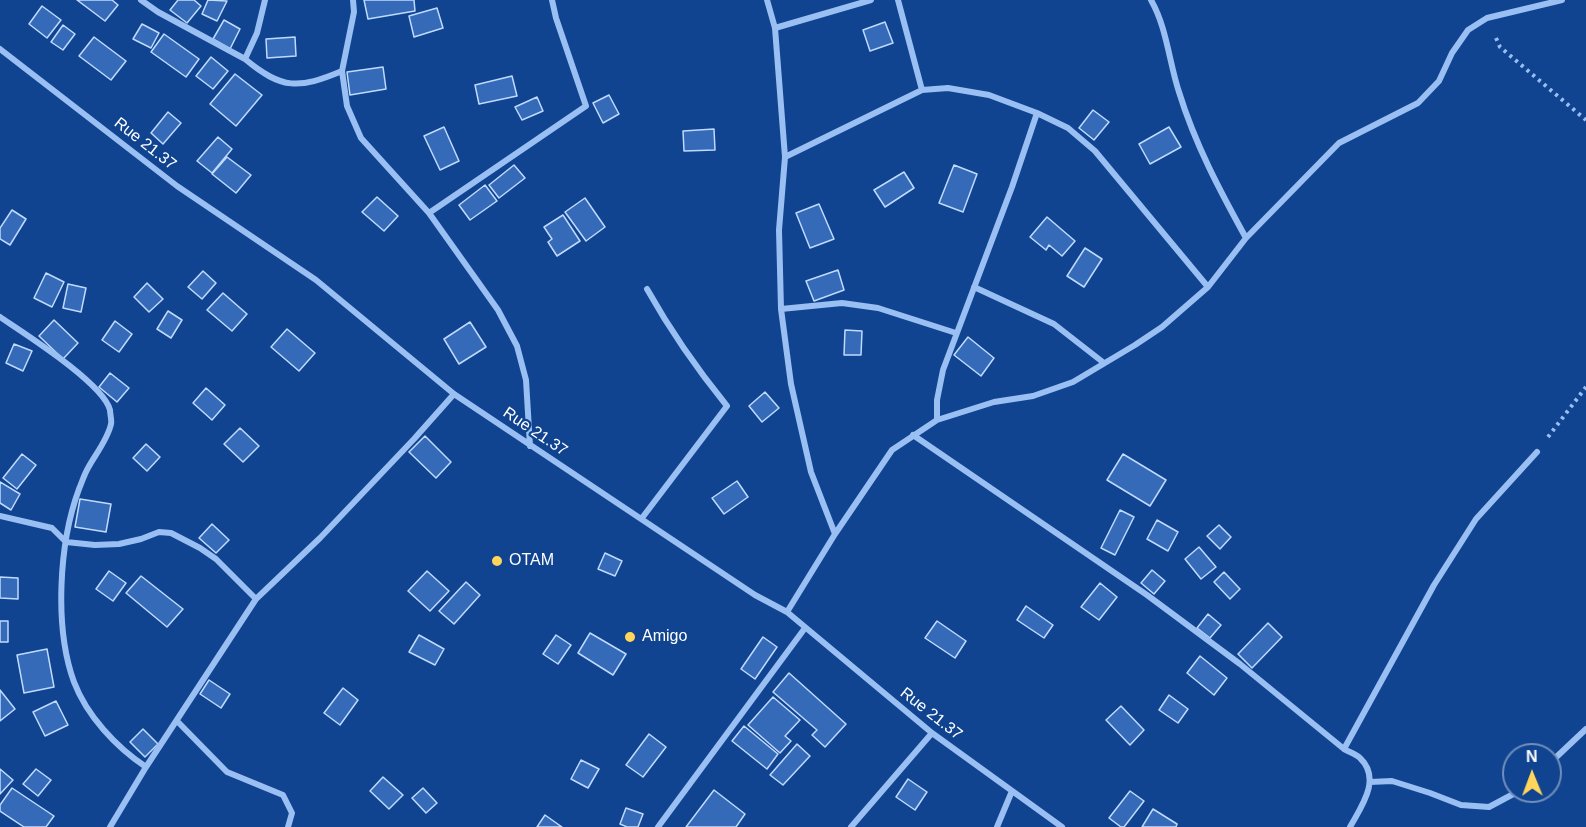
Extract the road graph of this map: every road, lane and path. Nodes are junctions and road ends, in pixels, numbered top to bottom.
1 (141, 0) edge
2 (265, 0) edge
3 (354, 0) edge
4 (552, 0) edge
5 (767, 0) edge
6 (872, 0) edge
7 (898, 0) edge
8 (1151, 0) edge
9 (1562, 0) edge
10 (1487, 18) junction
11 (775, 28) junction
12 (0, 49) edge
13 (245, 59) junction
14 (342, 71) junction
15 (922, 90) junction
16 (1037, 113) junction
17 (1586, 120) edge
18 (785, 157) junction
19 (429, 213) junction
20 (1246, 238) junction
21 (974, 286) junction
22 (1208, 287) junction
23 (647, 289) dead end
24 (781, 309) junction
25 (0, 317) edge
26 (956, 333) junction
27 (1104, 363) junction
28 (1586, 387) edge
29 (454, 394) junction
30 (937, 420) junction
31 (913, 435) junction
32 (530, 446) junction
33 (1537, 452) joint
34 (0, 516) edge
35 (642, 518) junction
36 (836, 534) junction
37 (66, 542) junction
38 (256, 599) junction
39 (787, 612) junction
40 (805, 628) junction
41 (177, 721) junction
42 (1586, 729) edge
43 (932, 733) junction
44 (1344, 749) junction
45 (1562, 752) edge
46 (146, 767) junction
47 (1370, 782) junction
48 (1012, 791) junction
49 (1502, 800) edge
50 (110, 827) edge
51 (288, 827) edge
52 (658, 827) edge
53 (851, 827) edge
54 (997, 827) edge
55 (1062, 827) edge
56 (1350, 827) edge

1 - 13 street
2 - 13 street
3 - 14 street
4 - 19 street
5 - 11 street
6 - 11 street
7 - 15 street
8 - 20 street
9 - 10 street
10 - 17 path
10 - 20 street
11 - 18 street
12 - 29 street, Rue 21.37
13 - 14 street
14 - 19 street
15 - 16 street
15 - 18 street
16 - 21 street
16 - 22 street
18 - 24 street
19 - 32 street
20 - 22 street
21 - 26 street
21 - 27 street
22 - 27 street
23 - 35 street
24 - 26 street
24 - 36 street
25 - 37 street
26 - 30 street
27 - 30 street
28 - 33 path
29 - 32 street, Rue 21.37
29 - 38 street
30 - 31 street
31 - 36 street
31 - 44 street
32 - 35 street, Rue 21.37
33 - 44 street
34 - 37 street
35 - 39 street, Rue 21.37
36 - 39 street
37 - 38 street
37 - 46 street
38 - 41 street
39 - 40 street, Rue 21.37
40 - 43 street, Rue 21.37
40 - 52 street
41 - 46 street
41 - 51 street
42 - 45 street
43 - 48 street, Rue 21.37
43 - 53 street
44 - 47 street
46 - 50 street
47 - 49 street
47 - 56 street
48 - 54 street
48 - 55 street, Rue 21.37

